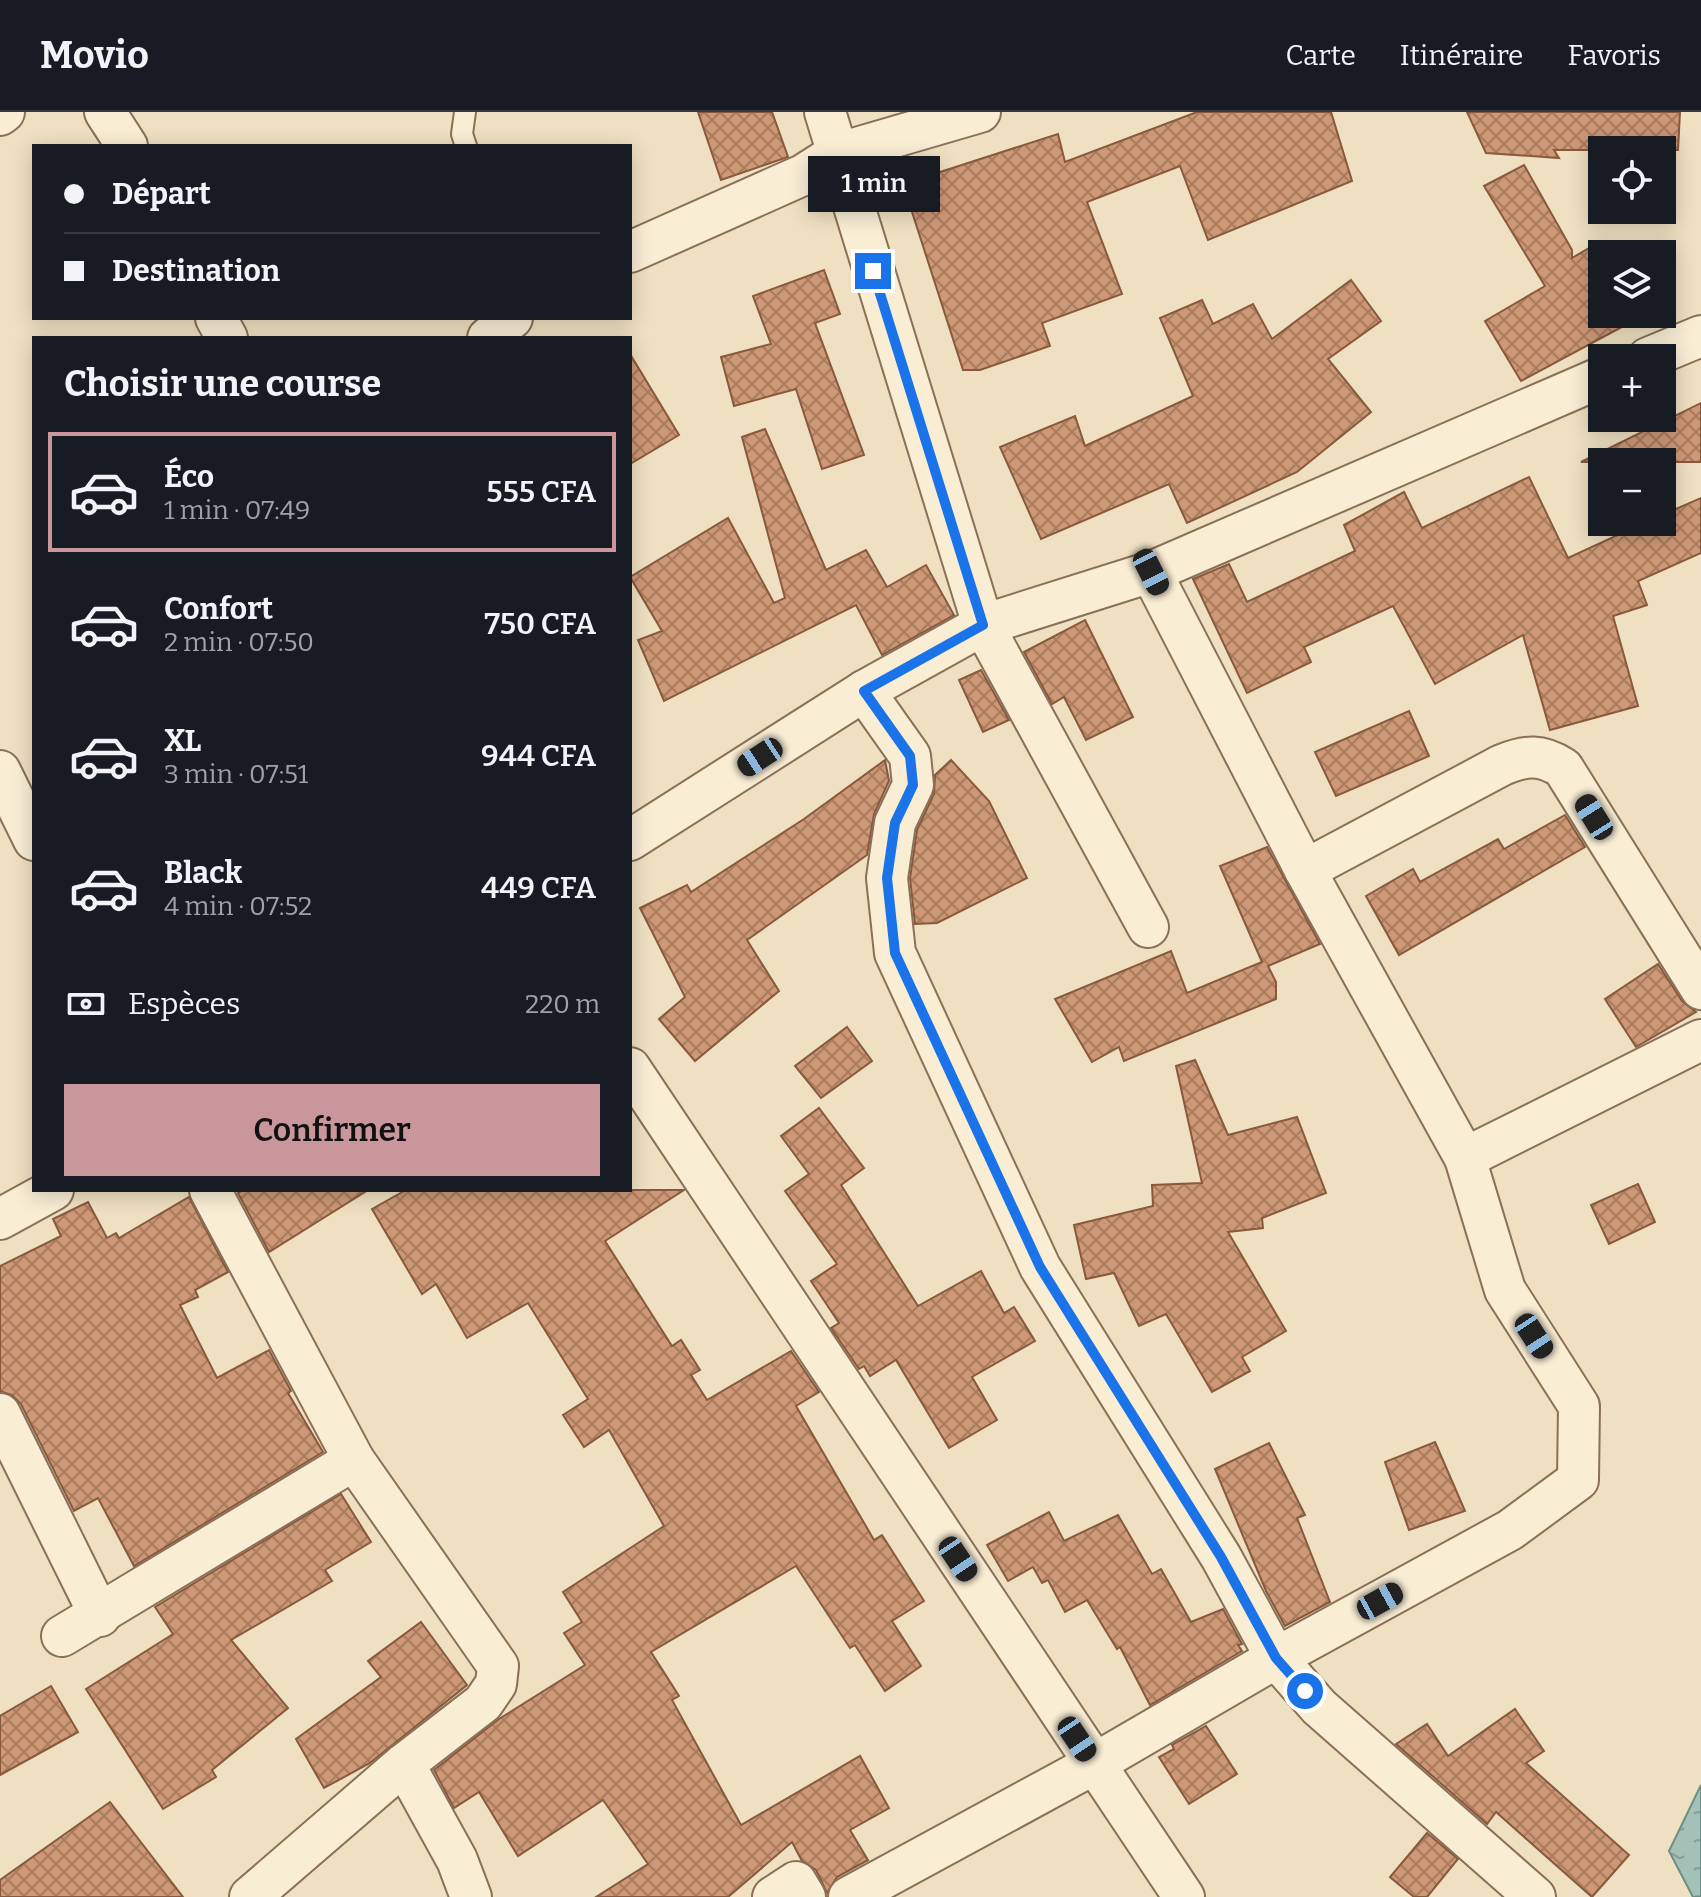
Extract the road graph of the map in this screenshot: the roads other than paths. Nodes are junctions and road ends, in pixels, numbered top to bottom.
1 (105, 112) edge
2 (465, 112) edge
3 (825, 112) edge
4 (980, 112) edge
5 (126, 144) edge
6 (465, 144) edge
7 (836, 154) junction
8 (632, 251) edge
9 (510, 320) edge
10 (490, 336) edge
11 (1701, 336) edge
12 (1676, 346) edge
13 (1588, 383) edge
14 (1151, 572) junction
15 (983, 625) junction
16 (864, 691) junction
17 (0, 771) edge
18 (32, 836) edge
19 (632, 839) edge
20 (1305, 870) junction
21 (1148, 927) dead end
22 (1701, 989) edge
23 (1701, 1040) edge
24 (632, 1071) edge
25 (1465, 1158) junction
26 (49, 1192) edge
27 (211, 1192) edge
28 (0, 1219) edge
29 (0, 1414) edge
30 (354, 1460) junction
31 (100, 1616) junction
32 (62, 1636) dead end
33 (1276, 1658) junction
34 (404, 1764) junction
35 (1094, 1764) junction
36 (250, 1897) edge
37 (471, 1897) edge
38 (773, 1897) edge
39 (805, 1897) edge
40 (849, 1897) edge
41 (1184, 1897) edge
42 (1535, 1897) edge

1 - 5 street
2 - 6 lane
3 - 7 street
4 - 7 street
7 - 8 street
7 - 15 street
9 - 10 street
11 - 12 street
13 - 14 street
14 - 15 street
14 - 20 street
15 - 16 street
15 - 21 street
16 - 19 street
16 - 33 street
17 - 18 street
20 - 22 street
20 - 25 street
23 - 25 street
24 - 35 street
25 - 33 street
26 - 28 street
27 - 30 street
29 - 31 street
30 - 31 street
30 - 34 street
31 - 32 street
33 - 35 street
33 - 42 street
34 - 36 street
34 - 37 street
35 - 40 street
35 - 41 street
38 - 39 street

